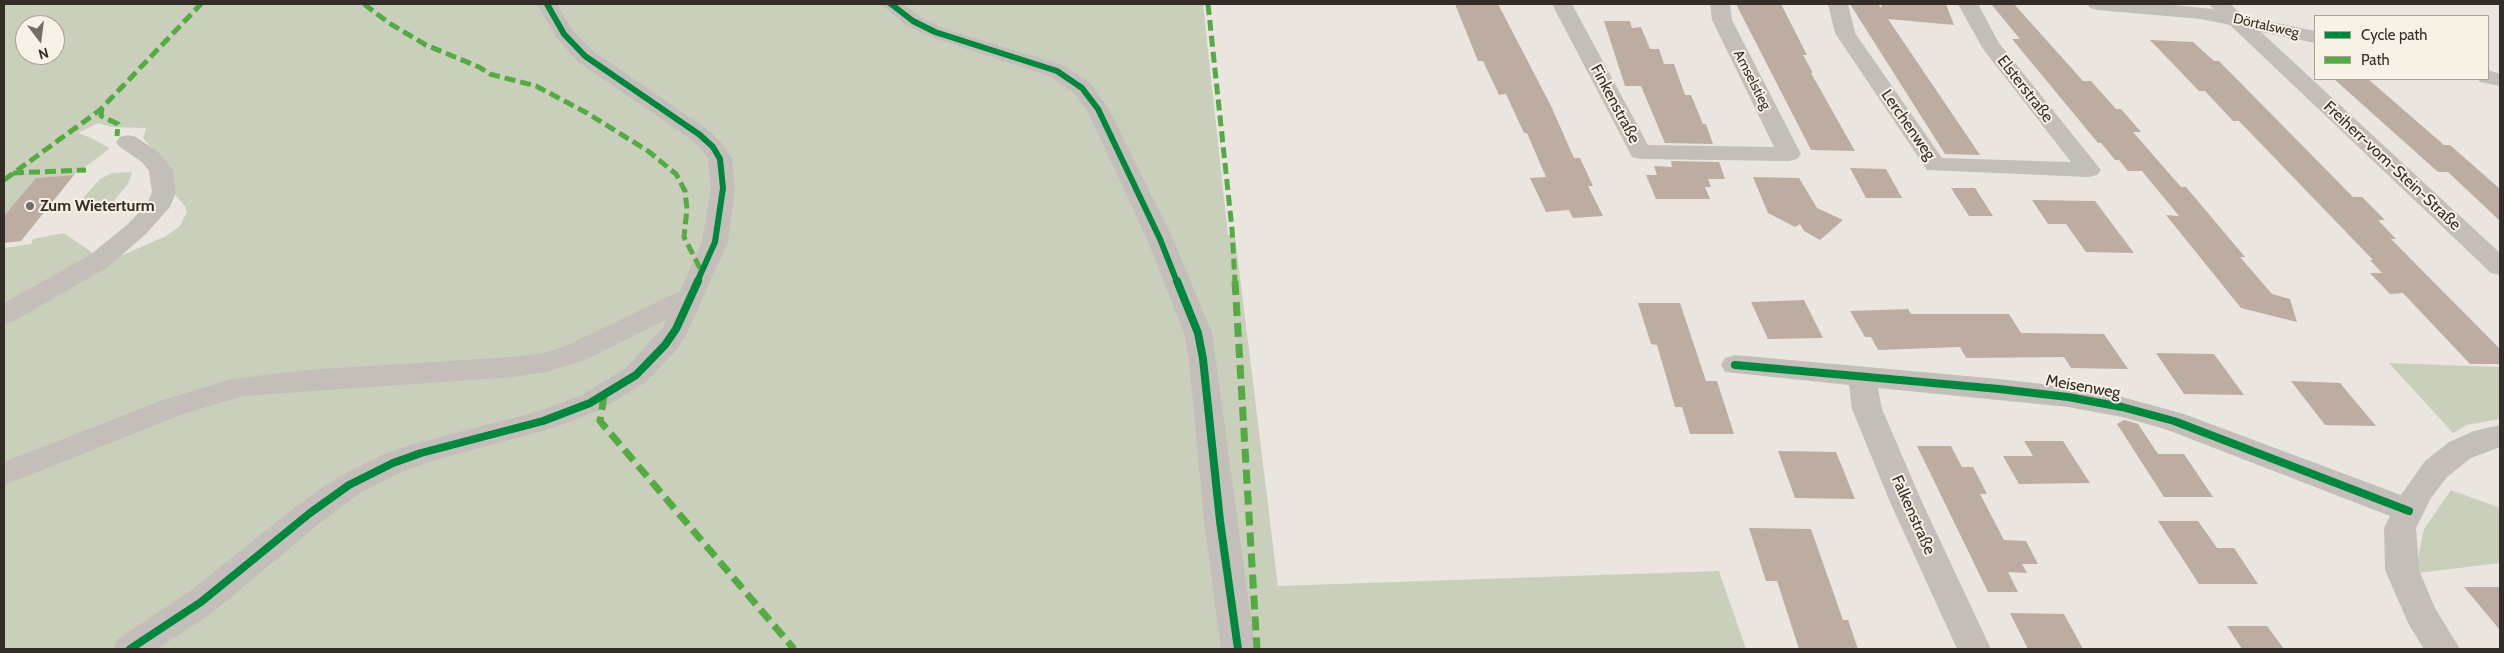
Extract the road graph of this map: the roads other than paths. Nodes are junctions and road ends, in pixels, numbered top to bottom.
1 (548, 4) edge
2 (890, 4) edge
3 (1562, 4) edge
4 (1720, 4) edge
5 (1838, 4) edge
6 (1968, 4) edge
7 (2097, 4) edge
8 (2227, 11) edge
9 (2314, 37) edge
10 (128, 142) dead end
11 (1789, 154) joint
12 (2089, 170) joint
13 (2473, 242) junction
14 (2500, 247) edge
15 (2500, 267) edge
16 (691, 296) junction
17 (4, 315) edge
18 (1735, 365) dead end
19 (1862, 377) junction
20 (2500, 436) edge
21 (4, 474) edge
22 (2409, 511) junction
23 (130, 649) edge
24 (1238, 649) edge
25 (1974, 649) edge
26 (2443, 649) edge

1 - 16 street
2 - 24 street
3 - 11 street, Finkenstraße
4 - 11 street, Amselstieg
5 - 12 street, Lerchenweg
6 - 12 street, Elsterstraße
7 - 8 street, Dörtalsweg
8 - 9 street, Dörtalsweg
8 - 13 street, Freiherr-vom-Stein-Straße
10 - 17 street
13 - 14 street
13 - 15 street, Freiherr-vom-Stein-Straße
16 - 21 street
16 - 23 street
18 - 19 street, Meisenweg
19 - 22 street, Meisenweg
19 - 25 street, Falkenstraße
20 - 22 street
22 - 26 street

